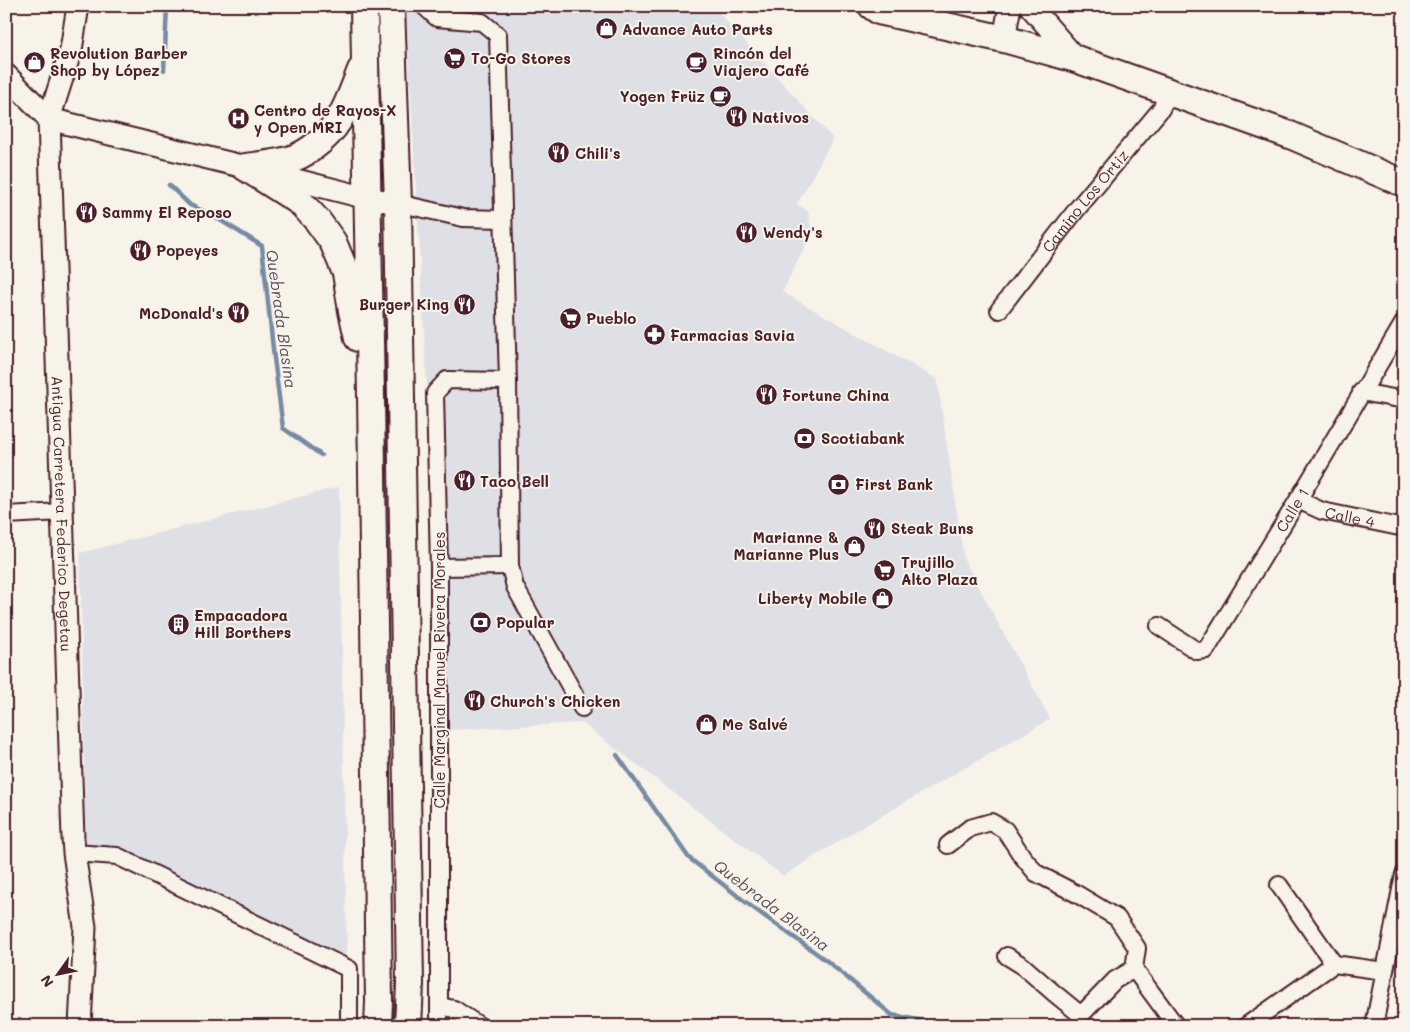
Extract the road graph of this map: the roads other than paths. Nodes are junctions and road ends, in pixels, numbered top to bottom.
1 (78, 6) edge
2 (364, 6) edge
3 (391, 6) edge
4 (424, 6) edge
5 (872, 6) edge
6 (1010, 6) edge
7 (1030, 6) edge
8 (1004, 39) junction
9 (365, 59) junction
10 (1076, 59) junction
11 (6, 75) edge
12 (1169, 92) junction
13 (48, 119) junction
14 (245, 167) junction
15 (1404, 182) edge
16 (367, 198) junction
17 (398, 203) junction
18 (503, 219) junction
19 (999, 310) dead end
20 (1404, 322) edge
21 (508, 381) junction
22 (1361, 392) junction
23 (371, 396) junction
24 (1404, 400) edge
25 (1298, 500) junction
26 (62, 512) junction
27 (6, 515) edge
28 (1404, 528) edge
29 (510, 566) junction
30 (439, 567) junction
31 (1158, 626) dead end
32 (582, 708) dead end
33 (948, 845) dead end
34 (74, 853) junction
35 (1404, 874) edge
36 (1279, 885) dead end
37 (1007, 956) dead end
38 (1334, 964) junction
39 (1134, 969) junction
40 (1384, 972) junction
41 (440, 1006) junction
42 (80, 1026) edge
43 (349, 1026) edge
44 (378, 1026) edge
45 (408, 1026) edge
46 (439, 1026) edge
47 (480, 1026) edge
48 (1176, 1026) edge
49 (1246, 1026) edge
50 (1374, 1026) edge

1 - 13 street, Antigua Carretera Federico Degetau
2 - 9 main road
3 - 17 main road
4 - 18 street
5 - 8 main road
6 - 8 street
7 - 10 street
8 - 10 main road
9 - 14 main road
9 - 16 main road
10 - 12 main road
11 - 13 street
12 - 15 main road
12 - 19 street, Camino Los Ortiz
13 - 14 street
13 - 26 street, Antigua Carretera Federico Degetau
14 - 16 street
14 - 23 main road
16 - 17 street
16 - 23 main road
17 - 18 street
17 - 45 main road
18 - 21 street
20 - 22 street, Calle 1
21 - 29 street
21 - 30 street, Calle Marginal Manuel Rivera Morales
22 - 24 street
22 - 25 street, Calle 1
23 - 44 main road
25 - 28 street, Calle 4
25 - 31 street, Calle 1
26 - 27 street
26 - 34 street, Antigua Carretera Federico Degetau
29 - 30 street
29 - 32 street
30 - 41 street, Calle Marginal Manuel Rivera Morales
33 - 39 street
34 - 42 street, Antigua Carretera Federico Degetau
34 - 43 street
35 - 40 street
36 - 38 street
37 - 39 street
38 - 40 street
38 - 49 street
39 - 48 street
40 - 50 street
41 - 46 street, Calle Marginal Manuel Rivera Morales
41 - 47 street

